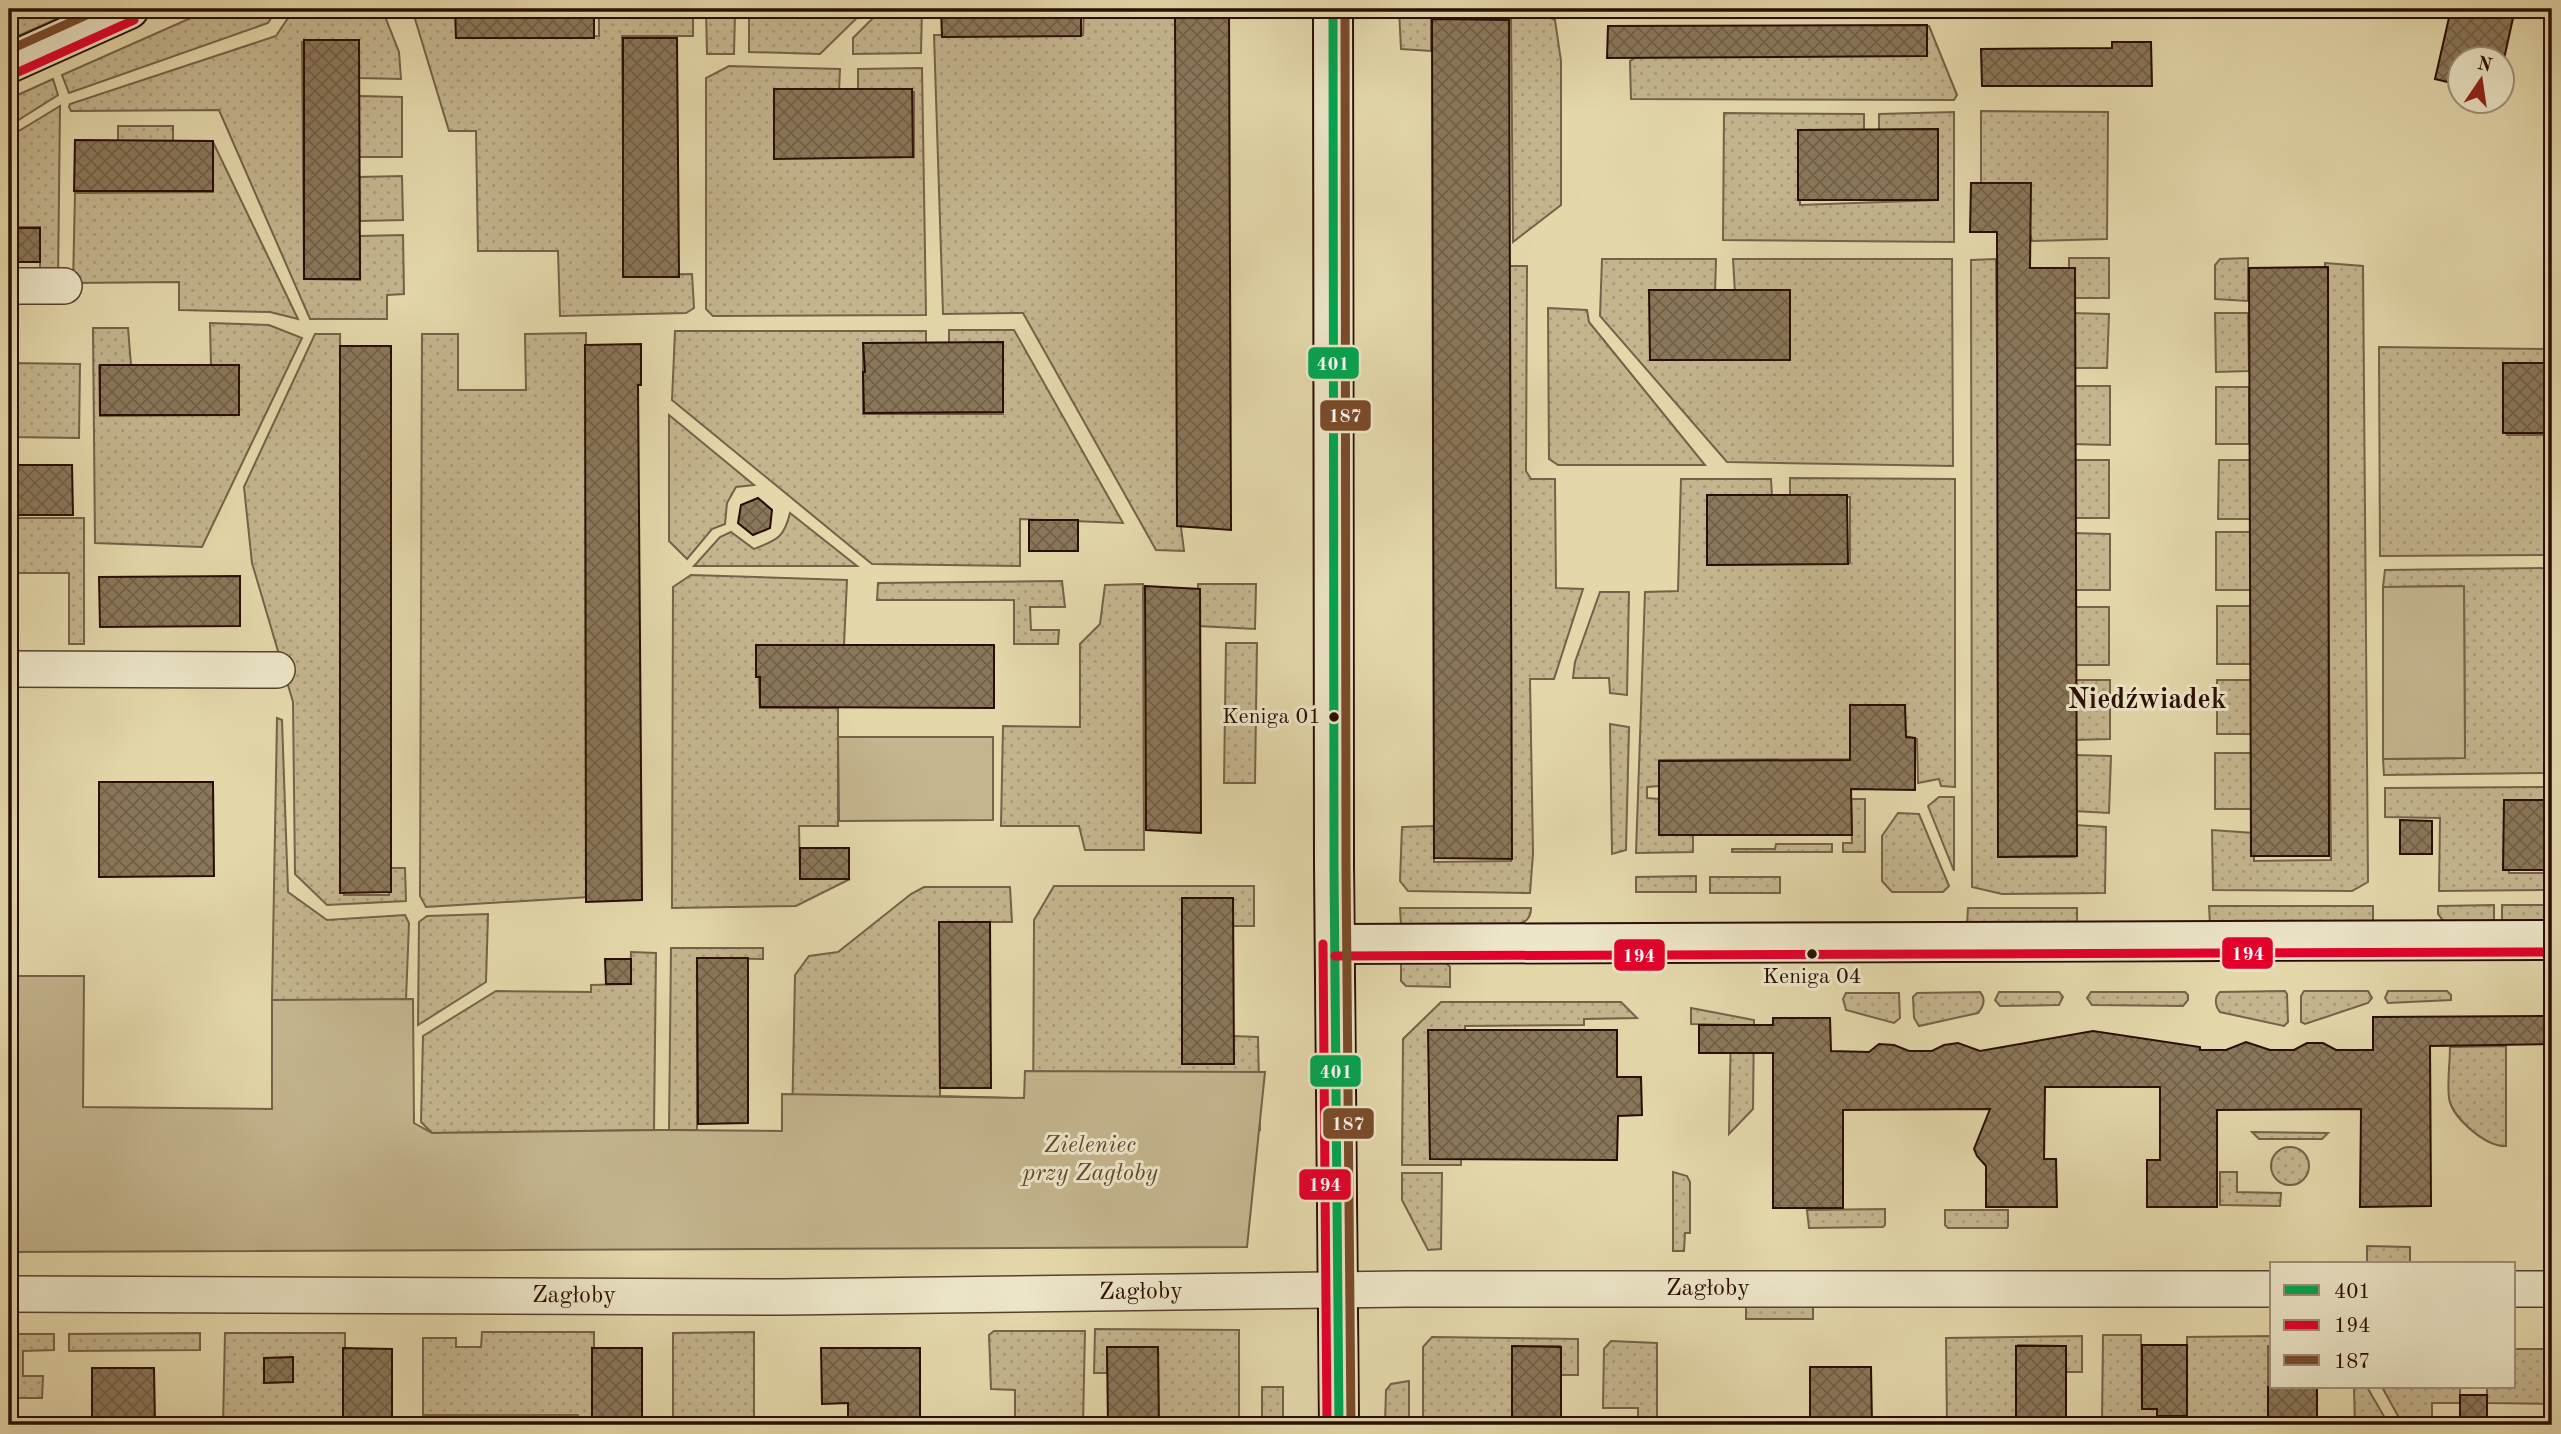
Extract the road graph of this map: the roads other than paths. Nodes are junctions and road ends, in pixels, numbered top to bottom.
1 (129, 9) edge
2 (1333, 9) edge
3 (9, 62) edge
4 (9, 286) edge
5 (64, 286) dead end
6 (9, 669) edge
7 (277, 670) dead end
8 (2552, 940) edge
9 (1335, 944) junction
10 (2270, 1289) edge
11 (2516, 1289) edge
12 (2552, 1289) edge
13 (1338, 1291) junction
14 (9, 1294) edge
15 (1339, 1425) edge

1 - 3 street
2 - 9 street
4 - 5 street
6 - 7 street
8 - 9 street
9 - 13 street
10 - 13 street, Zagłoby
11 - 12 street
13 - 14 street, Zagłoby
13 - 15 street

